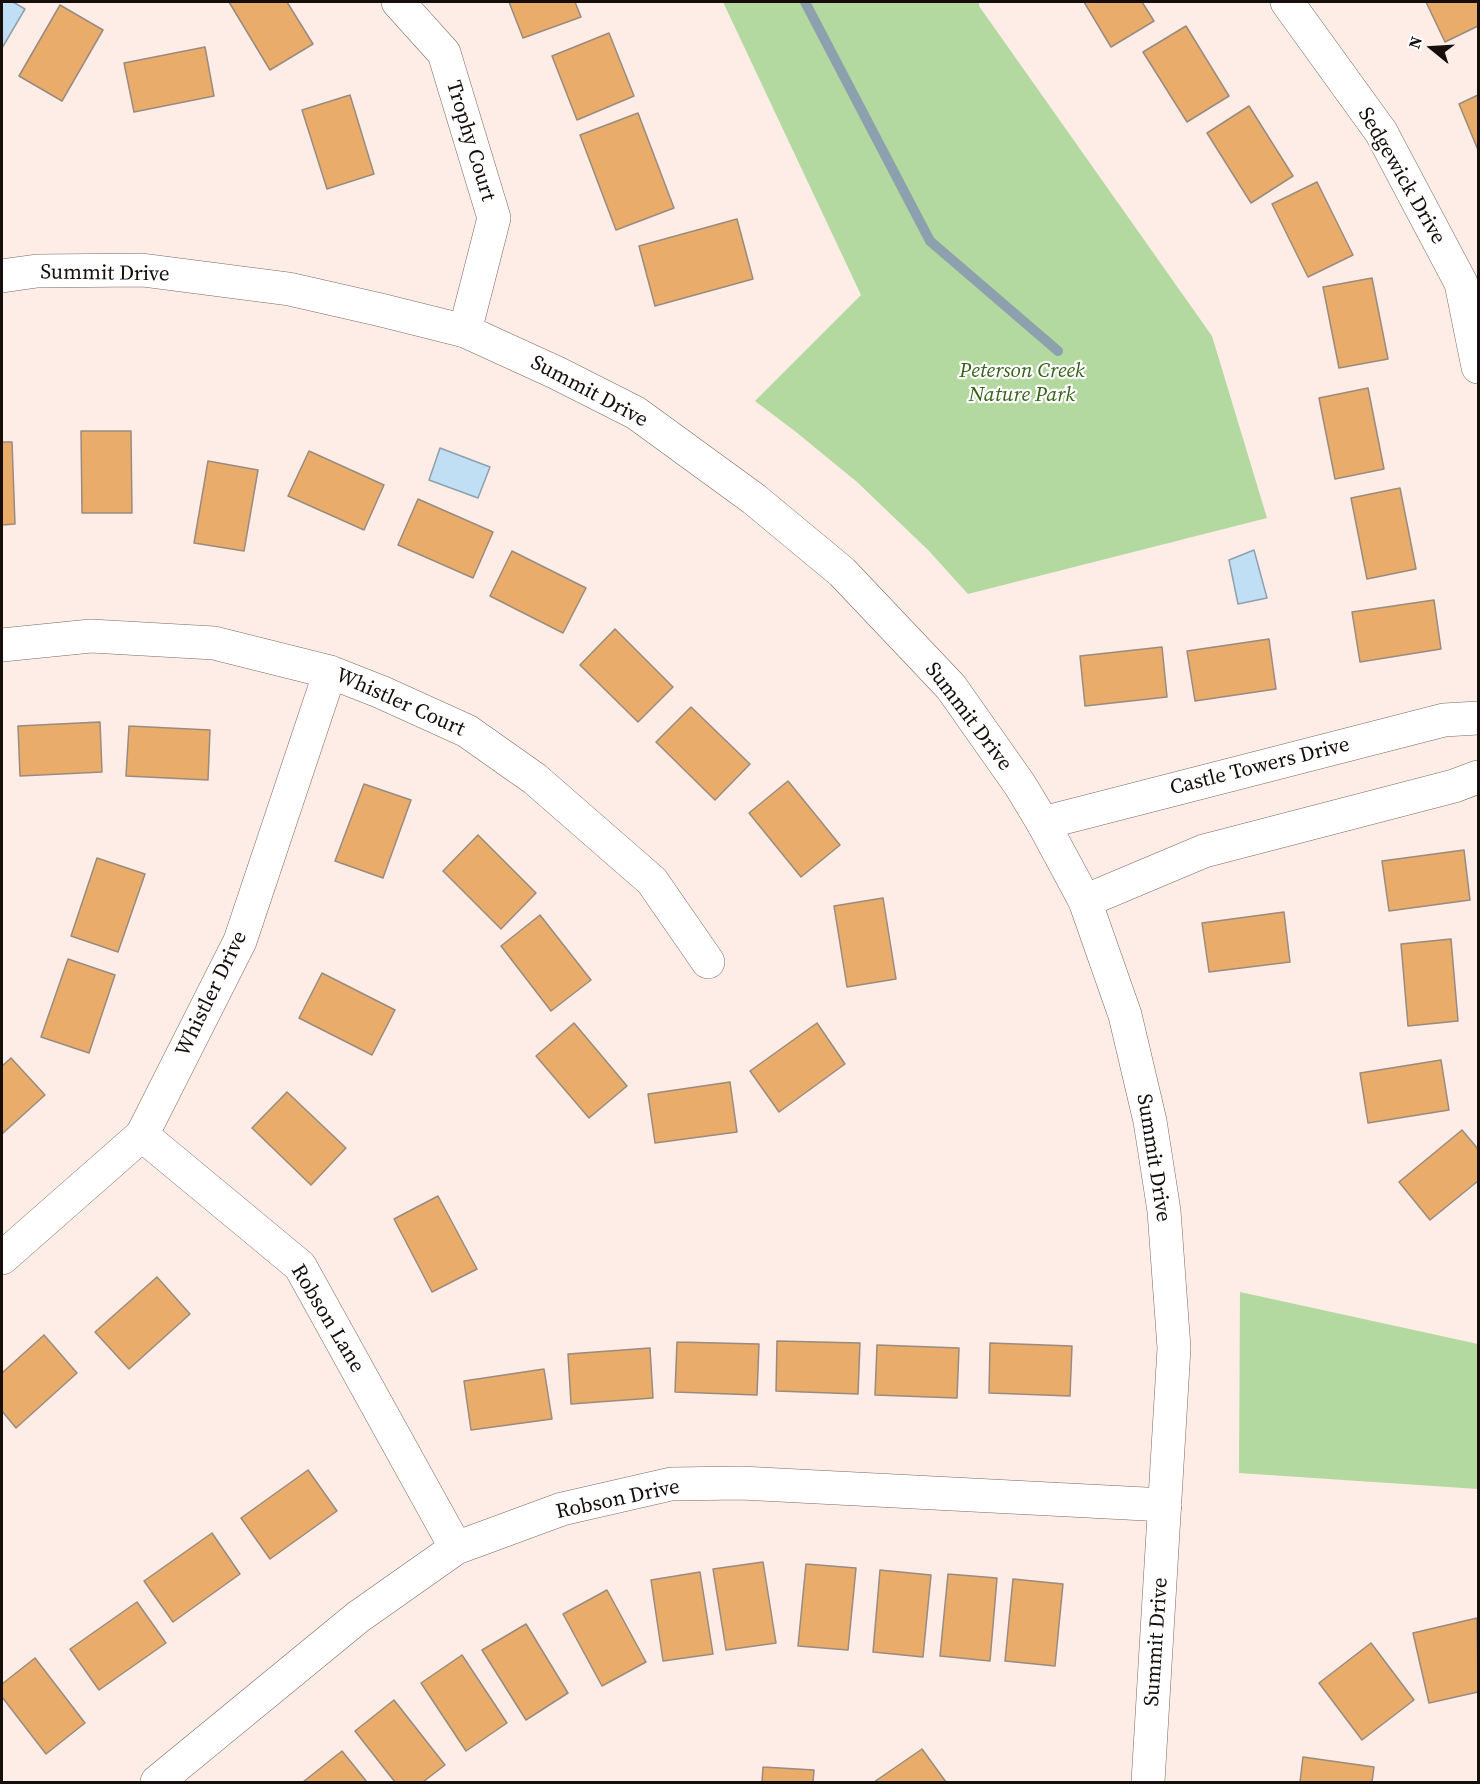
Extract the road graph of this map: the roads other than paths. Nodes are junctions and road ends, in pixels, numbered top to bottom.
1 (398, 2) edge
2 (1287, 2) edge
3 (2, 276) edge
4 (1470, 280) edge
5 (465, 331) junction
6 (1479, 367) edge
7 (2, 645) edge
8 (330, 672) junction
9 (1479, 718) edge
10 (1479, 777) edge
11 (1043, 823) junction
12 (1084, 901) junction
13 (708, 962) dead end
14 (142, 1135) junction
15 (2, 1258) edge
16 (1165, 1505) junction
17 (456, 1548) junction
18 (157, 1782) edge
19 (1148, 1782) edge

1 - 5 street, Trophy Court
2 - 4 street, Sedgewick Drive
3 - 5 street, Summit Drive
4 - 6 street, Sedgewick Drive
5 - 11 street, Summit Drive
7 - 8 street, Whistler Court
8 - 13 street, Whistler Court
8 - 14 street, Whistler Drive
9 - 11 street, Castle Towers Drive
10 - 12 street
11 - 12 street, Summit Drive
12 - 16 street, Summit Drive
14 - 15 street, Whistler Drive
14 - 17 street, Robson Lane
16 - 17 street, Robson Drive
16 - 19 street, Summit Drive
17 - 18 street, Robson Drive

